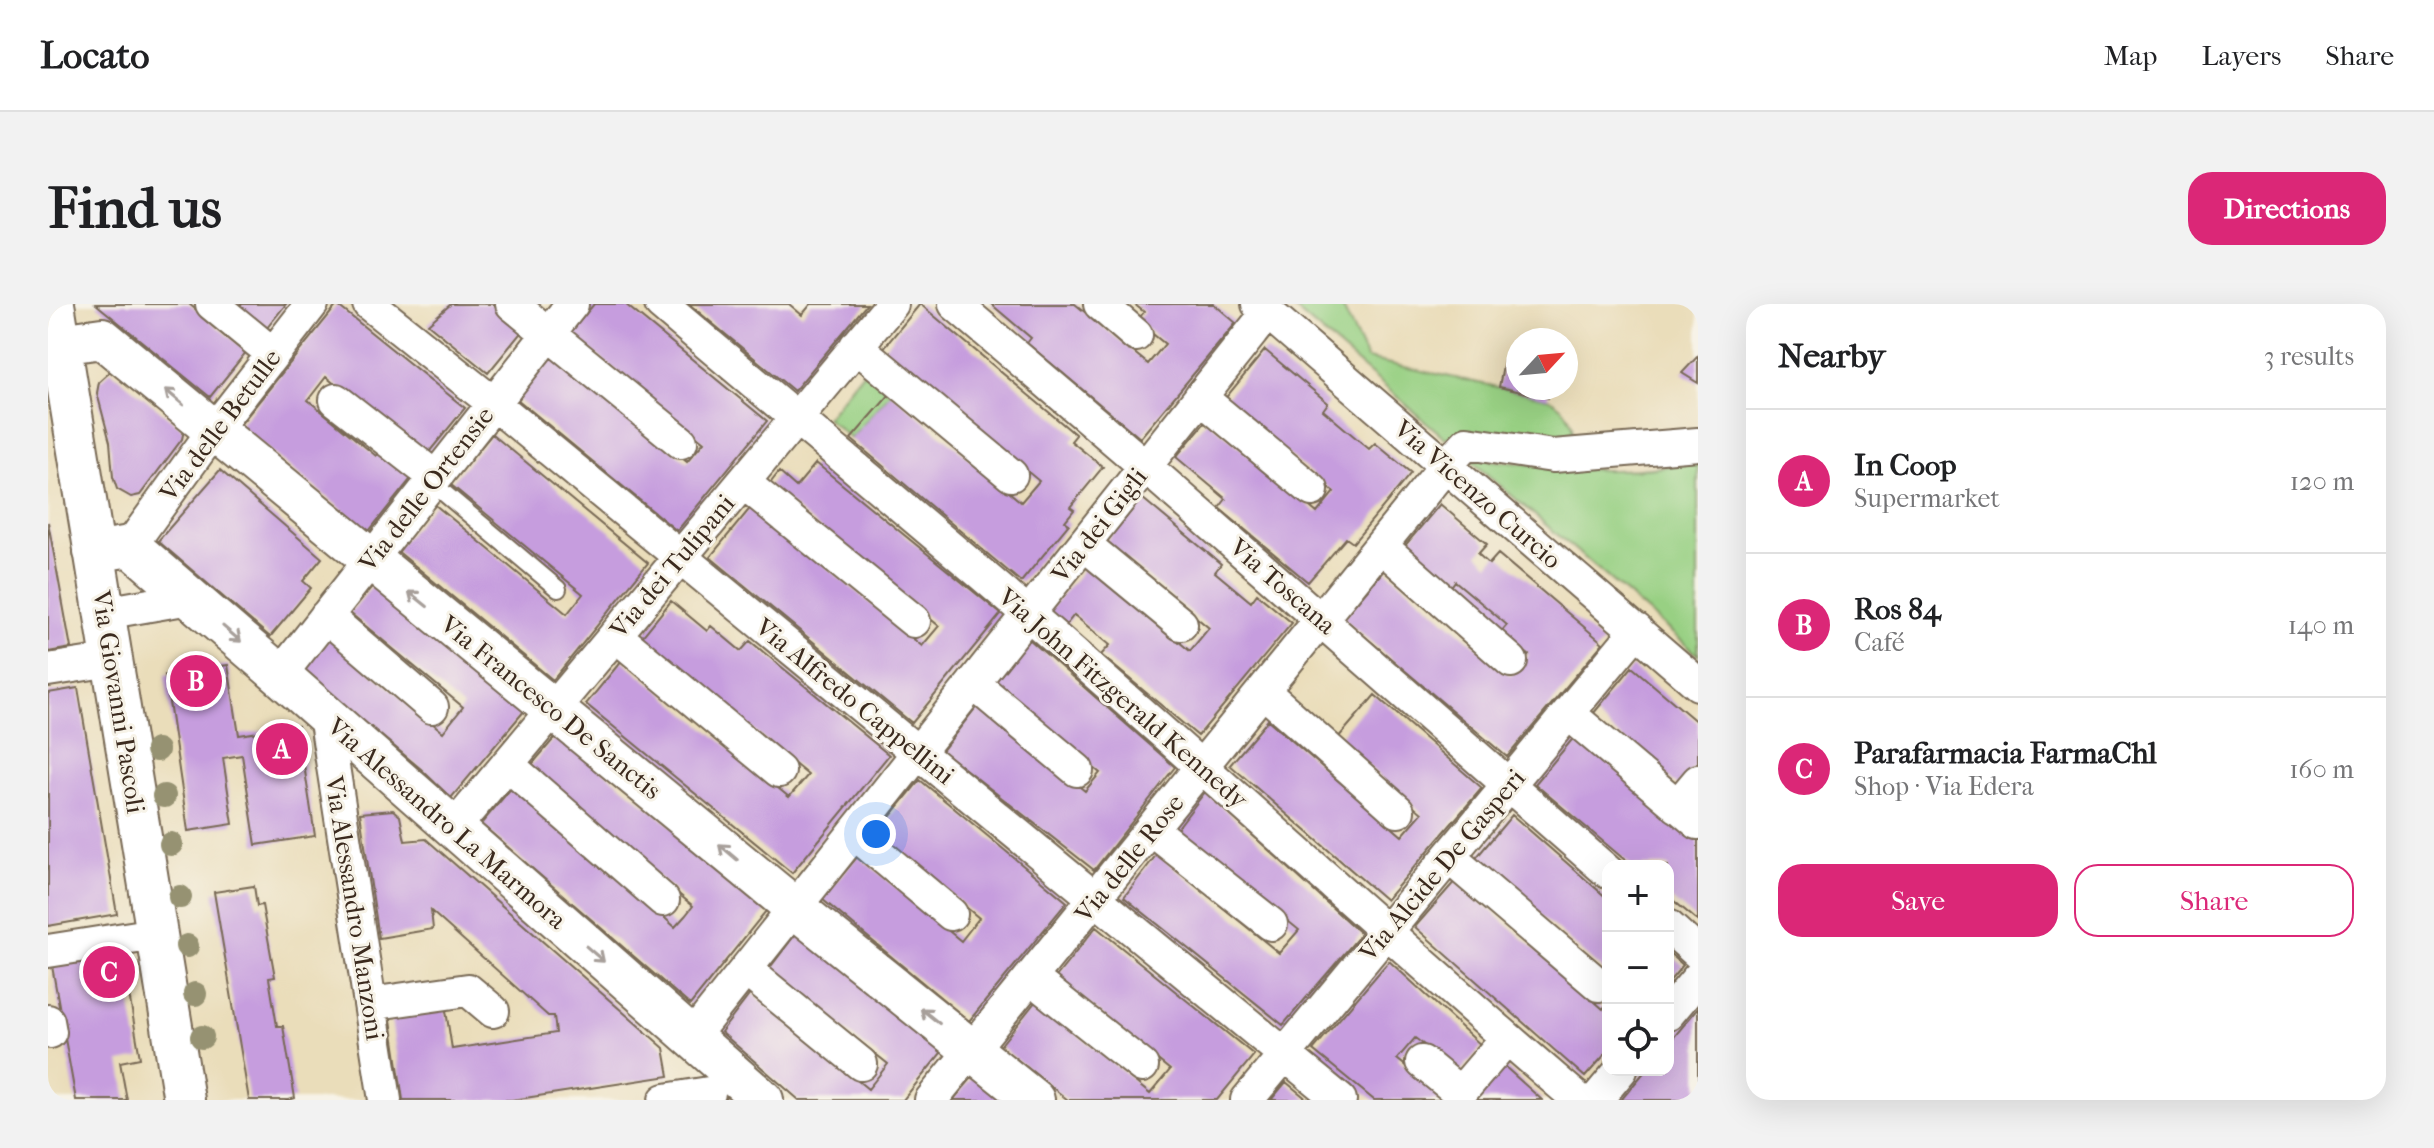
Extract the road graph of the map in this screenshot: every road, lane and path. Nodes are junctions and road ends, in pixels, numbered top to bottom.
1 (54, 304) edge
2 (212, 304) edge
3 (312, 304) edge
4 (369, 304) edge
5 (512, 304) edge
6 (572, 304) edge
7 (661, 304) edge
8 (892, 304) edge
9 (955, 304) edge
10 (1100, 304) edge
11 (1263, 308) edge
12 (548, 333) junction
13 (1136, 335) dead end
14 (60, 344) junction
15 (856, 346) junction
16 (273, 354) junction
17 (1200, 397) junction
18 (58, 398) edge
19 (336, 400) dead end
20 (492, 402) junction
21 (795, 419) junction
22 (214, 430) junction
23 (681, 442) dead end
24 (1698, 444) edge
25 (1446, 465) junction
26 (1145, 466) junction
27 (1011, 475) dead end
28 (433, 480) junction
29 (743, 482) junction
30 (1312, 490) dead end
31 (1084, 544) junction
32 (1381, 546) junction
33 (112, 549) junction
34 (679, 558) junction
35 (371, 561) junction
36 (558, 589) dead end
37 (190, 598) junction
38 (104, 613) junction
39 (1028, 614) junction
40 (326, 616) junction
41 (1321, 620) junction
42 (914, 621) dead end
43 (1181, 624) dead end
44 (1637, 630) junction
45 (615, 635) junction
46 (112, 660) junction
47 (1511, 661) dead end
48 (48, 670) edge
49 (280, 675) junction
50 (973, 683) junction
51 (1698, 684) edge
52 (1263, 691) junction
53 (432, 707) dead end
54 (554, 708) junction
55 (1568, 713) junction
56 (325, 715) junction
57 (918, 753) junction
58 (507, 764) junction
59 (1203, 767) junction
60 (1077, 770) dead end
61 (779, 771) dead end
62 (1698, 781) edge
63 (1510, 784) junction
64 (1398, 811) dead end
65 (1688, 814) edge
66 (453, 829) junction
67 (1152, 830) junction
68 (854, 833) junction
69 (1449, 857) junction
70 (1602, 867) edge
71 (1097, 898) junction
72 (663, 900) dead end
73 (795, 908) junction
74 (951, 914) dead end
75 (1271, 924) dead end
76 (1674, 931) edge
77 (1386, 933) junction
78 (156, 934) junction
79 (48, 951) edge
80 (1698, 953) edge
81 (746, 970) junction
82 (1031, 978) junction
83 (1698, 978) edge
84 (1599, 985) dead end
85 (370, 1004) junction
86 (1674, 1007) edge
87 (493, 1011) dead end
88 (691, 1038) junction
89 (1507, 1038) junction
90 (972, 1050) junction
91 (1285, 1054) junction
92 (1422, 1062) dead end
93 (861, 1064) dead end
94 (1142, 1066) dead end
95 (1616, 1076) edge
96 (716, 1088) edge
97 (184, 1100) edge
98 (385, 1100) edge
99 (665, 1100) edge
100 (763, 1100) edge
101 (931, 1100) edge
102 (1034, 1100) edge
103 (1247, 1100) edge
104 (1340, 1100) edge
105 (1579, 1100) edge
106 (1596, 1100) edge

1 - 14 street, Via Giovanni Pascoli
2 - 16 street
3 - 16 street, Via delle Betulle
4 - 20 street, Via Alfredo Cappellini
5 - 12 street
6 - 12 street, Via delle Ortensie
7 - 21 street, Via John Fitzgerald Kennedy
8 - 15 street, Via dei Tulipani
9 - 26 street, Via Toscana
10 - 13 street
11 - 17 street, Via dei Gigli
11 - 25 street, Via Vicenzo Curcio
12 - 20 street, Via delle Ortensie
12 - 23 street
14 - 18 street, Via Giovanni Pascoli
22 -> 14 street, Via Francesco De Sanctis
15 - 21 street, Via dei Tulipani
15 - 27 street
16 - 22 street, Via delle Betulle
17 - 26 street, Via dei Gigli
17 - 30 street
18 - 33 street, Via Giovanni Pascoli
19 - 28 street
20 - 28 street, Via delle Ortensie
20 - 34 street, Via Alfredo Cappellini
21 - 29 street, Via dei Tulipani
21 - 39 street, Via John Fitzgerald Kennedy
22 - 33 street, Via delle Betulle
22 - 35 street, Via Francesco De Sanctis
24 - 25 street, Via delle Rose
25 - 32 street, Via delle Rose
25 - 44 street, Via Vicenzo Curcio
26 - 31 street, Via dei Gigli
26 - 41 street, Via Toscana
28 - 35 street, Via delle Ortensie
28 - 36 lane
29 - 34 street, Via dei Tulipani
29 - 42 street
31 - 39 street, Via dei Gigli
31 - 43 street
32 - 41 street, Via delle Rose
32 - 47 street
33 - 37 street, Via Alessandro La Marmora
33 - 38 street, Via Giovanni Pascoli
34 - 45 street, Via dei Tulipani
34 - 57 street, Via Alfredo Cappellini
35 - 40 street, Via delle Ortensie
54 -> 35 street, Via Francesco De Sanctis
37 - 38 street
37 -> 49 street, Via Alessandro La Marmora
38 - 46 street, Via Giovanni Pascoli
39 - 50 street, Via dei Gigli
39 - 59 street, Via John Fitzgerald Kennedy
40 - 49 street, Via delle Ortensie
40 - 53 street
41 - 52 street, Via delle Rose
41 - 63 street, Via Toscana
44 - 51 street, Via Vicenzo Curcio
44 - 55 street, Via Alcide De Gasperi
45 - 54 street, Via dei Tulipani
45 - 61 street
46 - 48 street
46 - 78 street, Via Giovanni Pascoli
49 - 56 street, Via Alessandro La Marmora
50 - 57 street, Via dei Gigli
50 - 60 street
52 - 59 street, Via delle Rose
52 - 64 street
54 - 58 street, Via dei Tulipani
73 -> 54 street, Via Francesco De Sanctis
55 - 63 street, Via Alcide De Gasperi
55 - 65 street
56 - 66 street, Via Alessandro La Marmora
56 - 85 street, Via Alessandro Manzoni
57 - 68 street, Via dei Gigli
57 - 71 street, Via Alfredo Cappellini
58 - 66 street, Via dei Tulipani
58 - 72 street
59 - 67 street, Via delle Rose
59 - 77 street, Via John Fitzgerald Kennedy
62 - 65 street
63 - 69 street, Via Alcide De Gasperi
63 - 70 street, Via Toscana
66 -> 88 street, Via Alessandro La Marmora
67 - 71 street, Via delle Rose
67 - 75 street
68 - 73 street, Via dei Gigli
68 - 74 street
69 - 77 street, Via Alcide De Gasperi
69 - 84 street
71 - 82 street, Via delle Rose
71 - 91 street, Via Alfredo Cappellini
73 - 81 street, Via dei Gigli
90 -> 73 street, Via Francesco De Sanctis
76 - 80 street
77 - 89 street, Via John Fitzgerald Kennedy
77 - 91 street, Via Alcide De Gasperi
78 - 79 street
78 - 97 street, Via Giovanni Pascoli
81 - 88 street, Via dei Gigli
81 - 93 street
82 - 90 street, Via delle Rose
82 - 94 street
83 - 86 street
85 - 87 street
85 - 98 street, Via Alessandro Manzoni
88 - 96 street, Via Alessandro La Marmora
89 - 92 street
89 - 105 street, Via John Fitzgerald Kennedy
90 - 101 street, Via delle Rose
90 - 102 street, Via Francesco De Sanctis
91 - 103 street, Via Alcide De Gasperi
91 - 104 street, Via Alfredo Cappellini
95 - 106 street
96 - 99 street
96 - 100 street, Via Alessandro La Marmora

